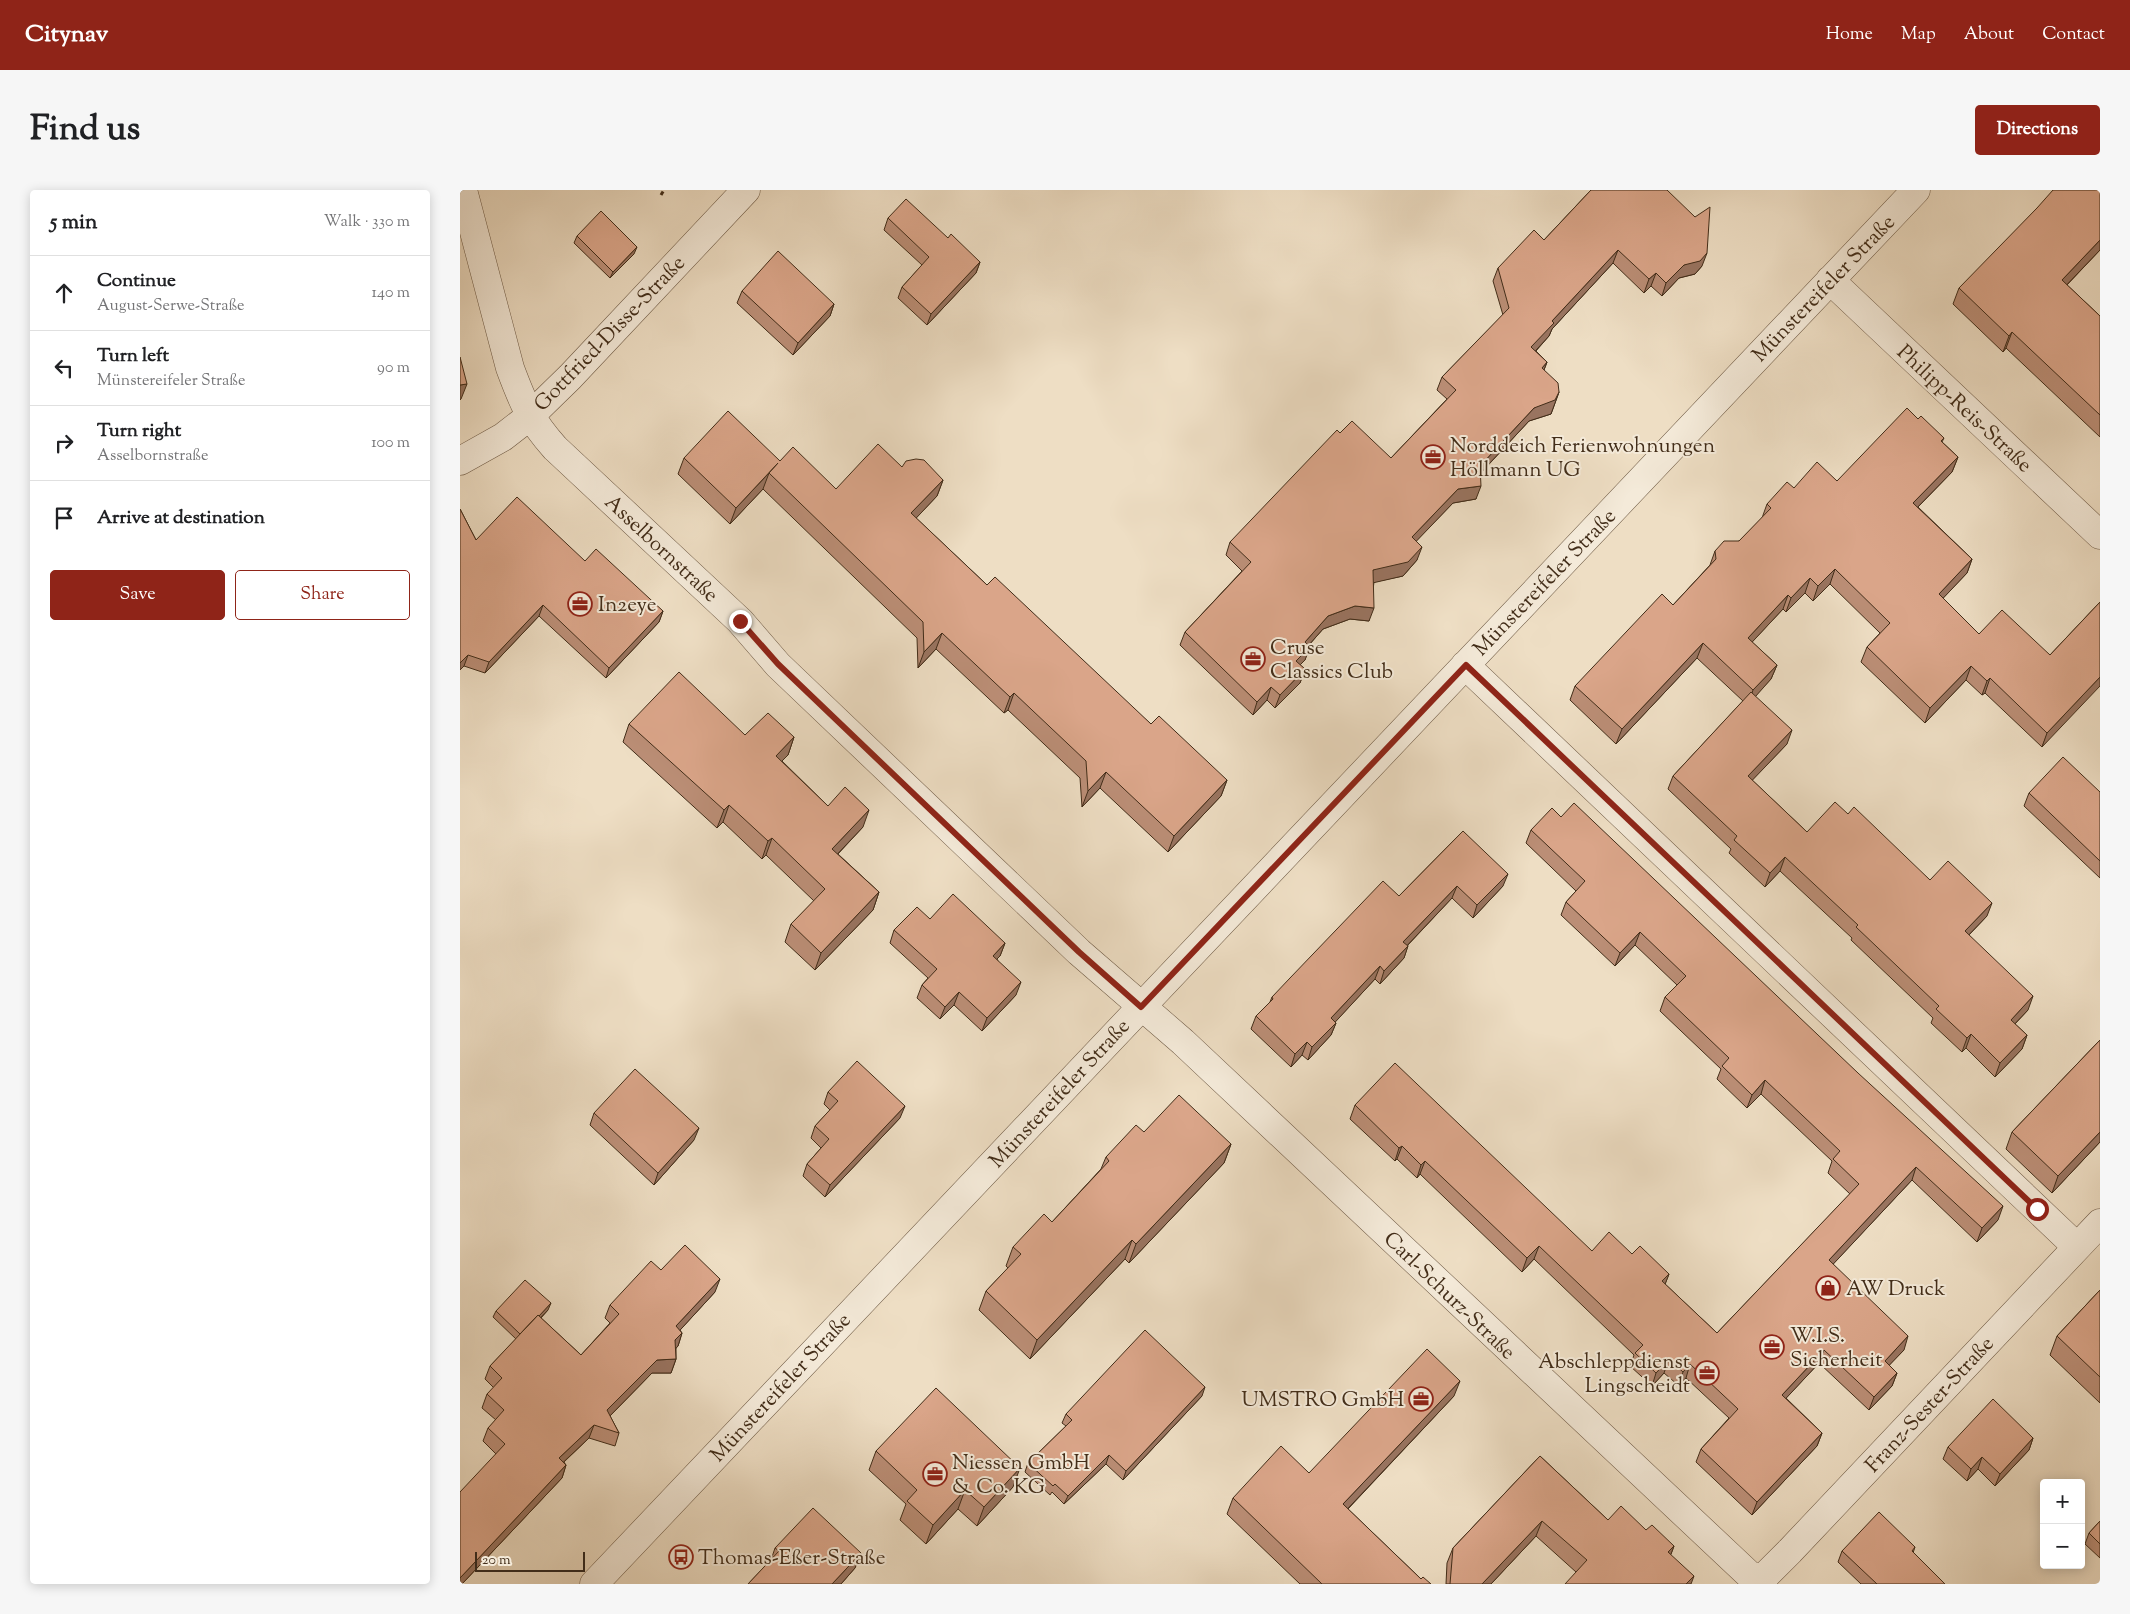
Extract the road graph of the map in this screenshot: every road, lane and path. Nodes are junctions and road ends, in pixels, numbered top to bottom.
1 (463, 190) edge
2 (664, 190) edge
3 (746, 190) edge
4 (1916, 190) edge
5 (661, 195) dead end
6 (1830, 280) junction
7 (530, 416) junction
8 (460, 461) edge
9 (2100, 535) edge
10 (1466, 665) junction
11 (1141, 1007) junction
12 (2100, 1223) edge
13 (2077, 1247) junction
14 (594, 1584) edge
15 (1758, 1584) edge

1 - 7 street, Asselbornstraße
2 - 5 path
3 - 7 street, Gottfried-Disse-Straße
4 - 6 street, Münstereifeler Straße
6 - 9 street, Philipp-Reis-Straße
6 - 10 street, Münstereifeler Straße
7 - 8 street, Gottfried-Disse-Straße
7 - 11 street, Asselbornstraße
10 - 11 street, Münstereifeler Straße
10 - 13 street
11 - 14 street, Münstereifeler Straße
11 - 15 street, Carl-Schurz-Straße
12 - 13 street, Franz-Sester-Straße
13 - 15 street, Franz-Sester-Straße

